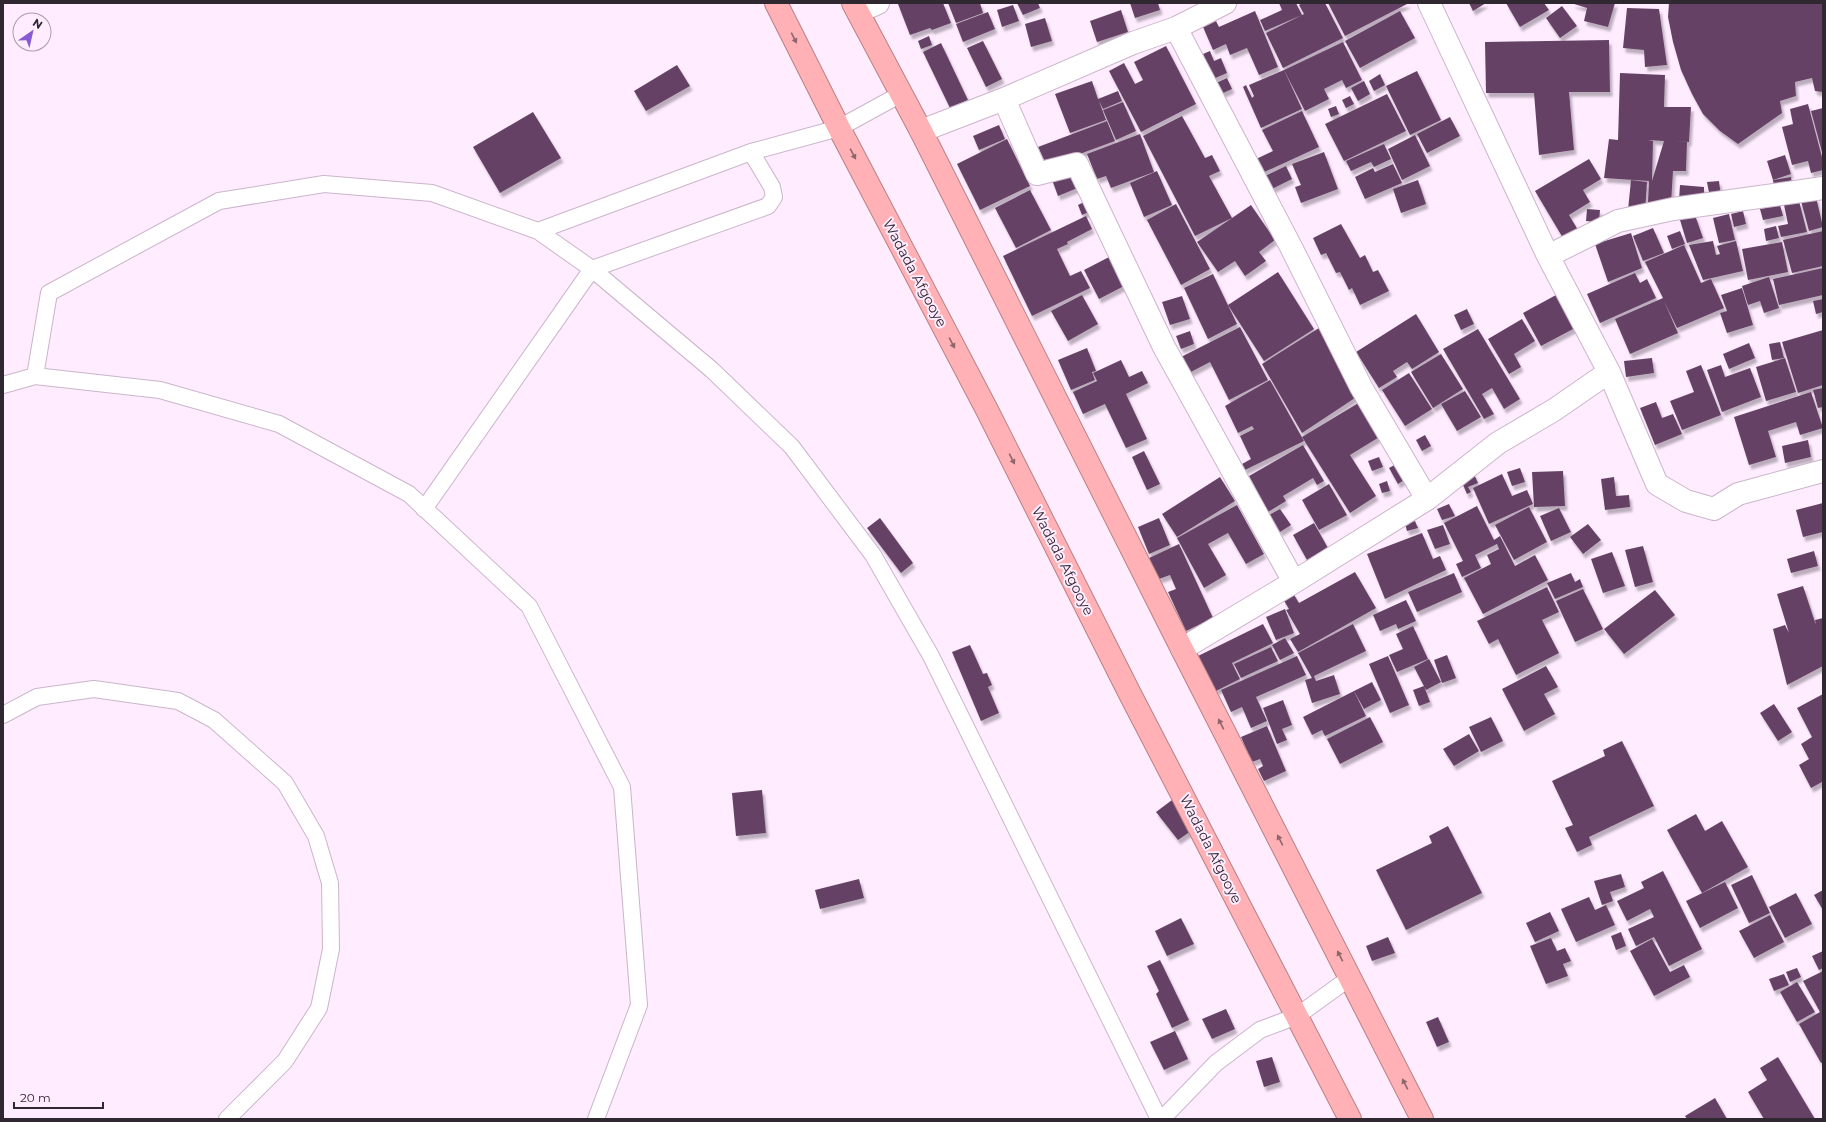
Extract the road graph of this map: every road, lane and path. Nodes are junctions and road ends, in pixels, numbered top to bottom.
1 (776, 3) edge
2 (878, 3) edge
3 (1225, 3) edge
4 (1430, 3) edge
5 (855, 7) edge
6 (1176, 28) junction
7 (901, 94) junction
8 (1004, 99) junction
9 (839, 128) junction
10 (921, 131) junction
11 (751, 152) junction
12 (1823, 188) edge
13 (538, 231) junction
14 (1548, 256) junction
15 (592, 269) junction
16 (1609, 372) junction
17 (35, 376) junction
18 (3, 385) edge
19 (1823, 471) edge
20 (1427, 499) junction
21 (424, 509) junction
22 (1294, 582) junction
23 (1182, 649) junction
24 (3, 715) edge
25 (1351, 977) junction
26 (1297, 1016) junction
27 (227, 1119) edge
28 (596, 1119) edge
29 (1161, 1119) edge
30 (1350, 1119) edge
31 (1422, 1119) edge

1 -> 9 highway, Wadada Afgooye
2 - 5 street
3 - 6 street
4 - 14 street
5 - 7 highway
6 - 8 street
6 - 20 street
7 - 9 lane
7 - 10 highway
8 - 10 street
8 - 22 street
9 - 11 lane
9 -> 26 highway, Wadada Afgooye
10 - 23 highway
11 - 13 lane
11 - 15 lane
12 - 14 street
13 - 15 lane
13 - 17 lane
14 - 16 street
15 - 21 lane
15 - 29 lane
16 - 19 street
16 - 20 street
17 - 18 lane
17 - 21 lane
20 - 22 street
21 - 28 lane
22 - 23 street
25 -> 23 highway
24 - 27 lane
25 - 26 lane
31 -> 25 highway
26 - 29 lane
26 - 30 highway, Wadada Afgooye

